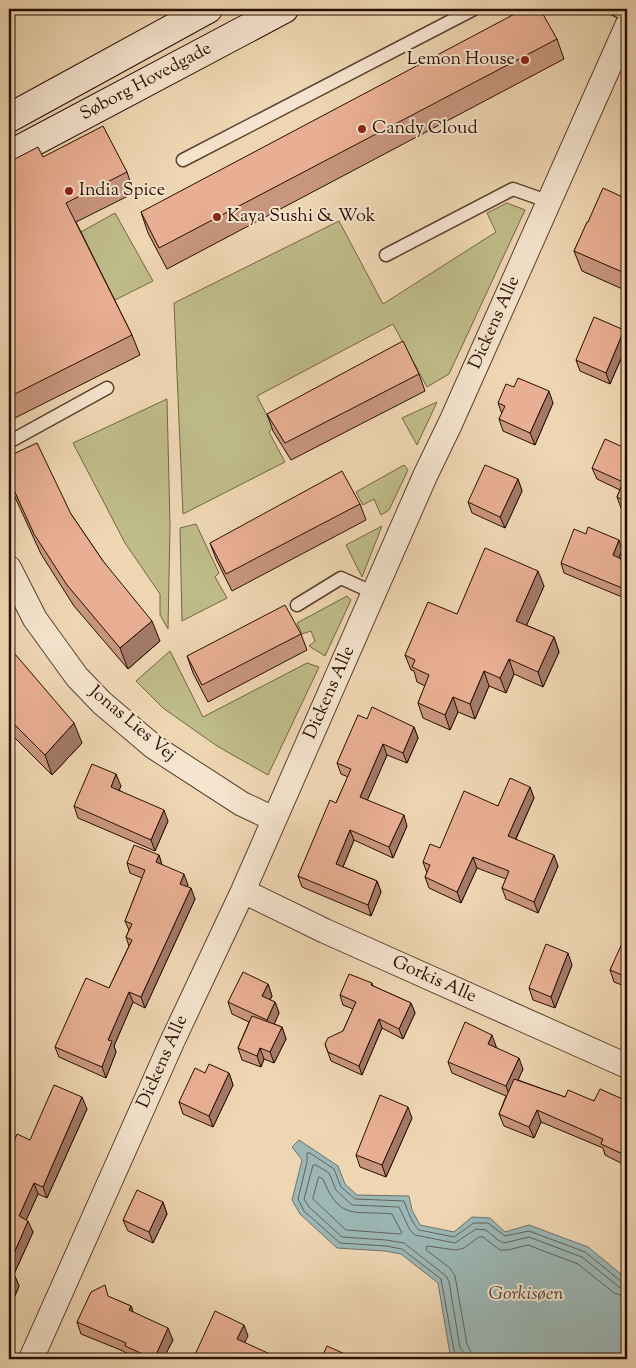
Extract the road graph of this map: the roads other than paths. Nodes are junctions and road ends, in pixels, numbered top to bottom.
1 (208, 9) edge
2 (284, 9) edge
3 (474, 9) edge
4 (516, 9) edge
5 (528, 9) edge
6 (616, 9) edge
7 (627, 15) edge
8 (243, 19) edge
9 (627, 26) edge
10 (9, 118) edge
11 (9, 155) edge
12 (183, 160) dead end
13 (550, 202) junction
14 (386, 255) dead end
15 (108, 388) dead end
16 (9, 442) edge
17 (9, 568) edge
18 (374, 593) junction
19 (297, 604) dead end
20 (274, 819) junction
21 (243, 891) junction
22 (627, 1066) edge
23 (39, 1357) edge

1 - 10 street, Søborg Hovedgade
2 - 8 street, Søborg Hovedgade
3 - 12 lane
4 - 5 lane
6 - 7 lane
8 - 11 street, Søborg Hovedgade
9 - 13 street, Dickens Alle
13 - 14 lane
13 - 18 street, Dickens Alle
15 - 16 lane
17 - 20 street, Jonas Lies Vej
18 - 19 lane
18 - 20 street, Dickens Alle
20 - 21 street, Dickens Alle
21 - 22 street, Gorkis Alle
21 - 23 street, Dickens Alle

